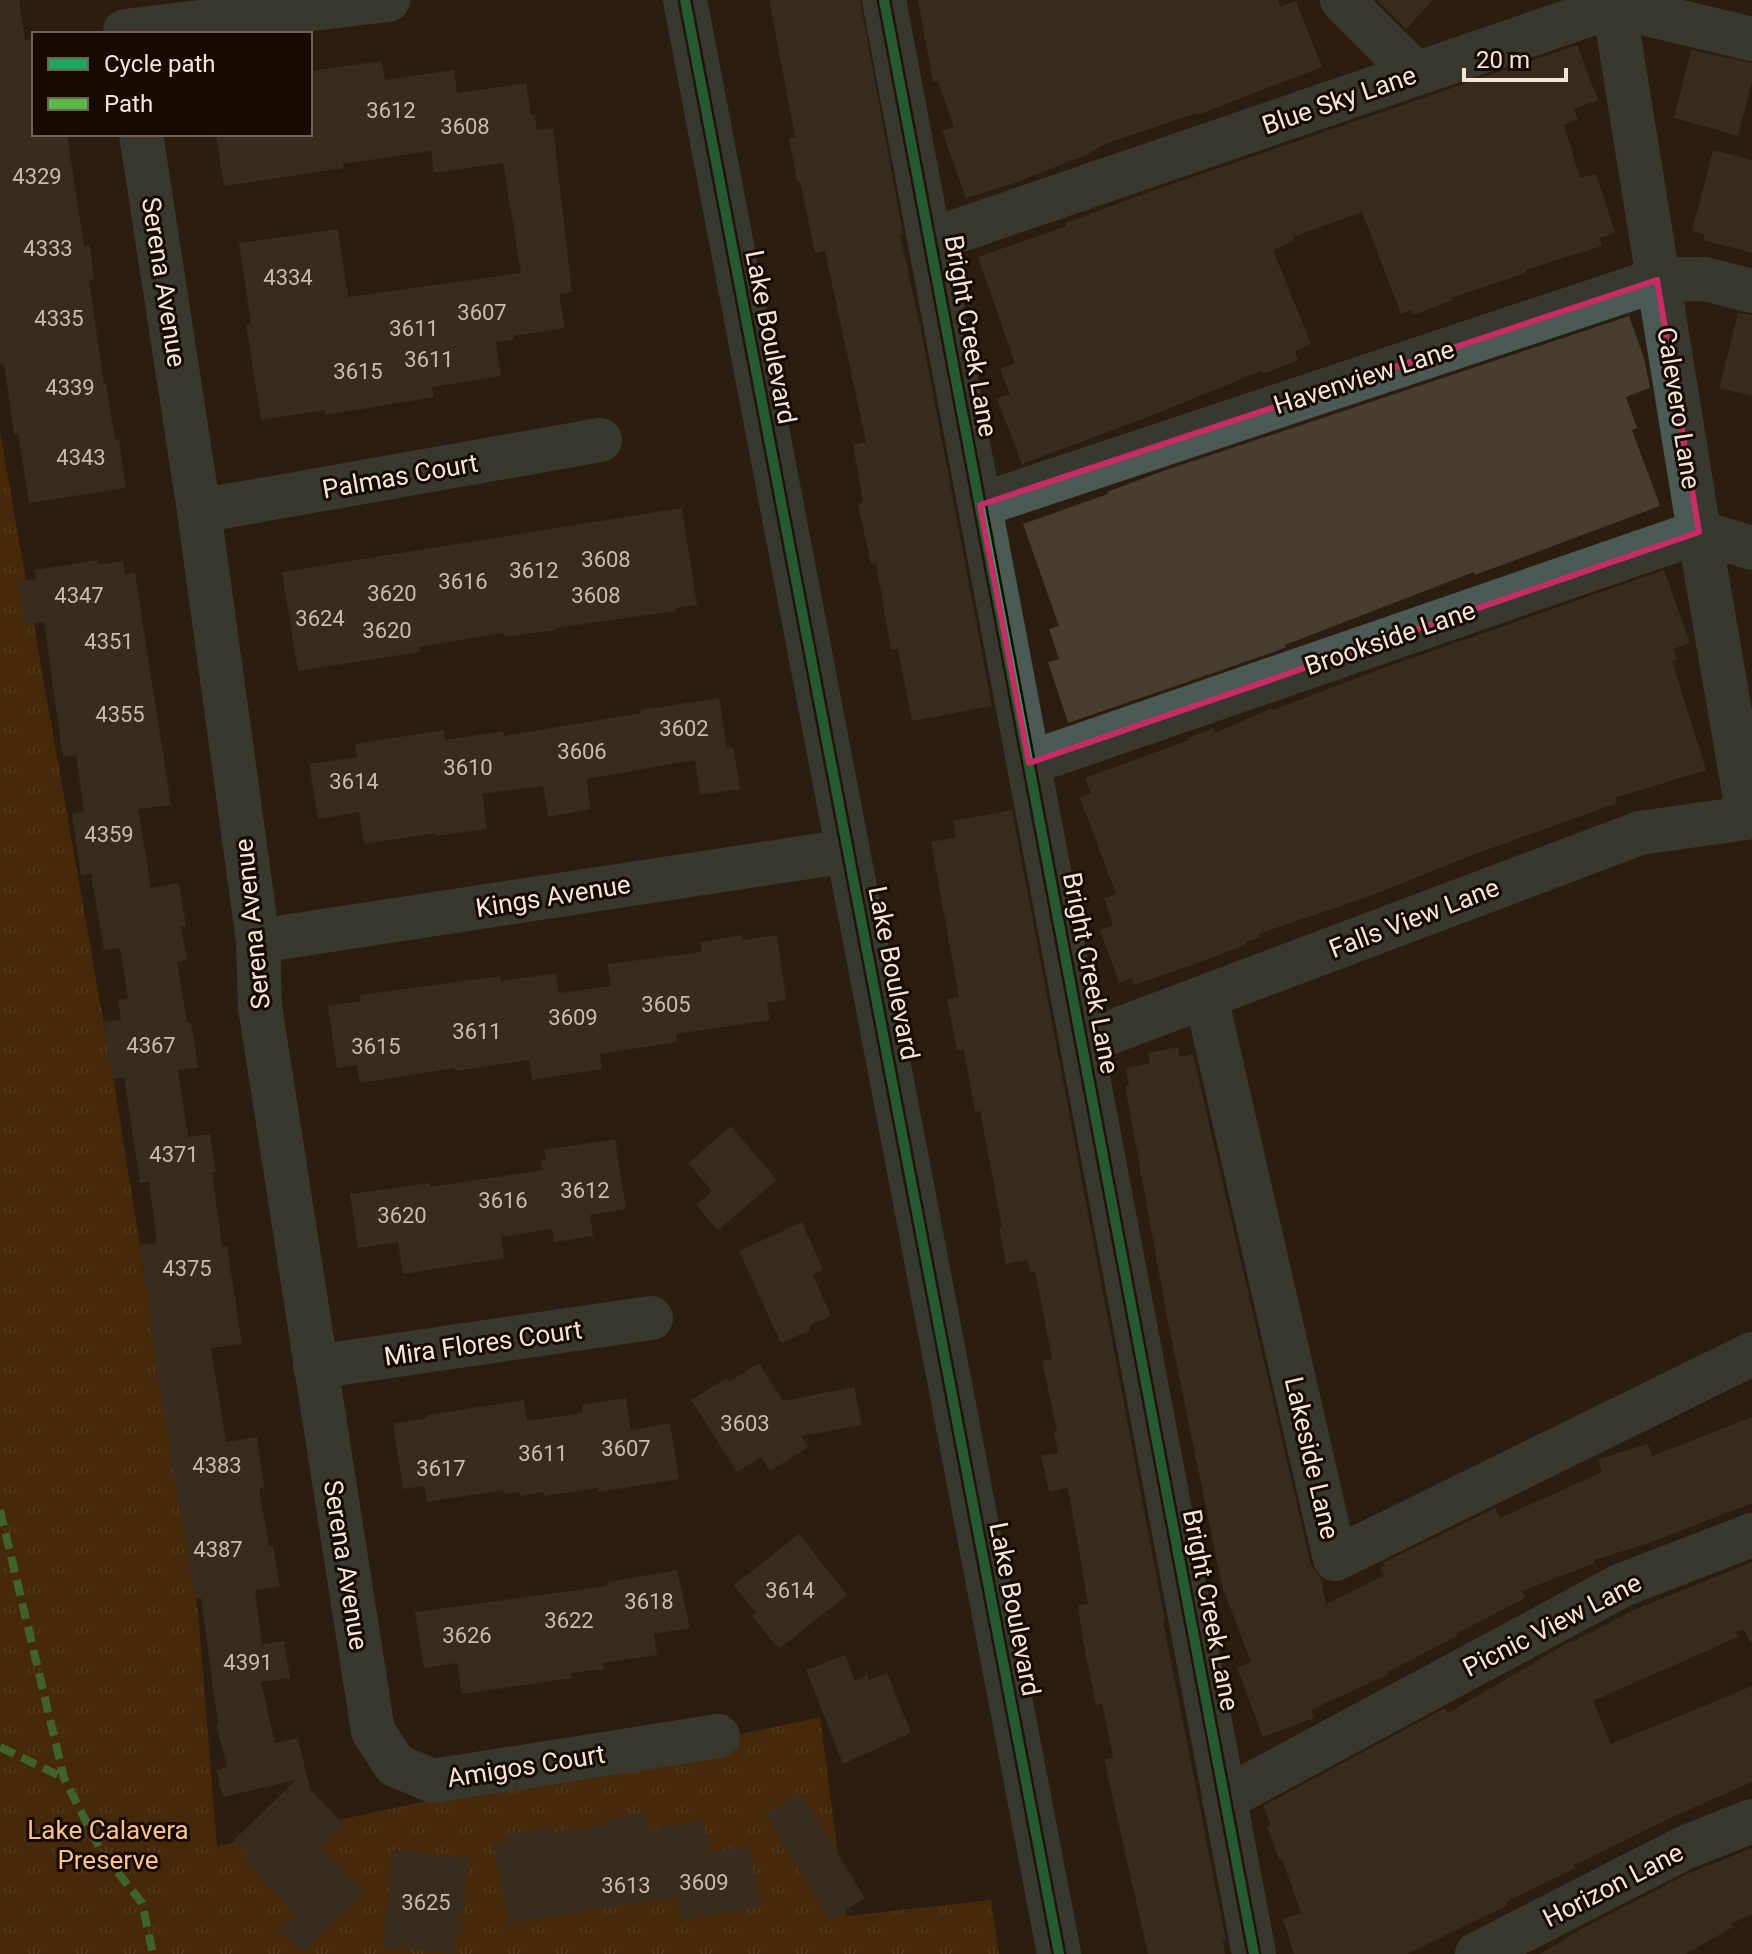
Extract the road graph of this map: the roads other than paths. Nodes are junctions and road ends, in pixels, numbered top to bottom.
1 (388, 0) edge
2 (685, 0) edge
3 (884, 0) edge
4 (1342, 0) edge
5 (1614, 3) edge
6 (124, 22) edge
7 (1752, 39) edge
8 (1416, 74) junction
9 (141, 136) edge
10 (931, 240) junction
11 (1657, 280) junction
12 (1752, 291) edge
13 (600, 440) dead end
14 (980, 505) junction
15 (199, 511) junction
16 (1699, 532) junction
17 (1752, 548) edge
18 (1029, 763) junction
19 (1750, 816) edge
20 (848, 851) junction
21 (258, 941) junction
22 (1206, 997) junction
23 (1082, 1043) junction
24 (651, 1318) dead end
25 (1752, 1354) edge
26 (315, 1367) junction
27 (1752, 1535) edge
28 (370, 1713) joint
29 (718, 1736) dead end
30 (1224, 1799) junction
31 (1752, 1821) edge
32 (1059, 1954) edge
33 (1254, 1954) edge
34 (1477, 1954) edge

1 - 6 street
2 - 20 main road, Lake Boulevard
3 - 10 street, Bright Creek Lane
4 - 8 street
5 - 7 street
5 - 8 street, Blue Sky Lane
5 - 11 street, Calevero Lane
8 - 10 street, Blue Sky Lane
9 - 15 street, Serena Avenue
10 - 14 street, Bright Creek Lane
11 - 12 street, Havenview Lane
11 - 14 street, Havenview Lane
11 - 16 street, Calevero Lane
13 - 15 street, Palmas Court
14 - 18 street, Bright Creek Lane
15 - 21 street, Serena Avenue
16 - 17 street
16 - 18 street, Brookside Lane
16 - 19 street, Calevero Lane
18 - 23 street, Bright Creek Lane
19 - 22 street, Falls View Lane
20 - 21 street, Kings Avenue
20 - 32 main road, Lake Boulevard
21 - 26 street, Serena Avenue
22 - 23 street, Falls View Lane
22 - 25 street, Lakeside Lane
23 - 30 street, Bright Creek Lane
24 - 26 street, Mira Flores Court
26 - 28 street, Serena Avenue
27 - 30 street, Picnic View Lane
28 - 29 street, Amigos Court
30 - 33 street, Bright Creek Lane
31 - 34 street, Horizon Lane

